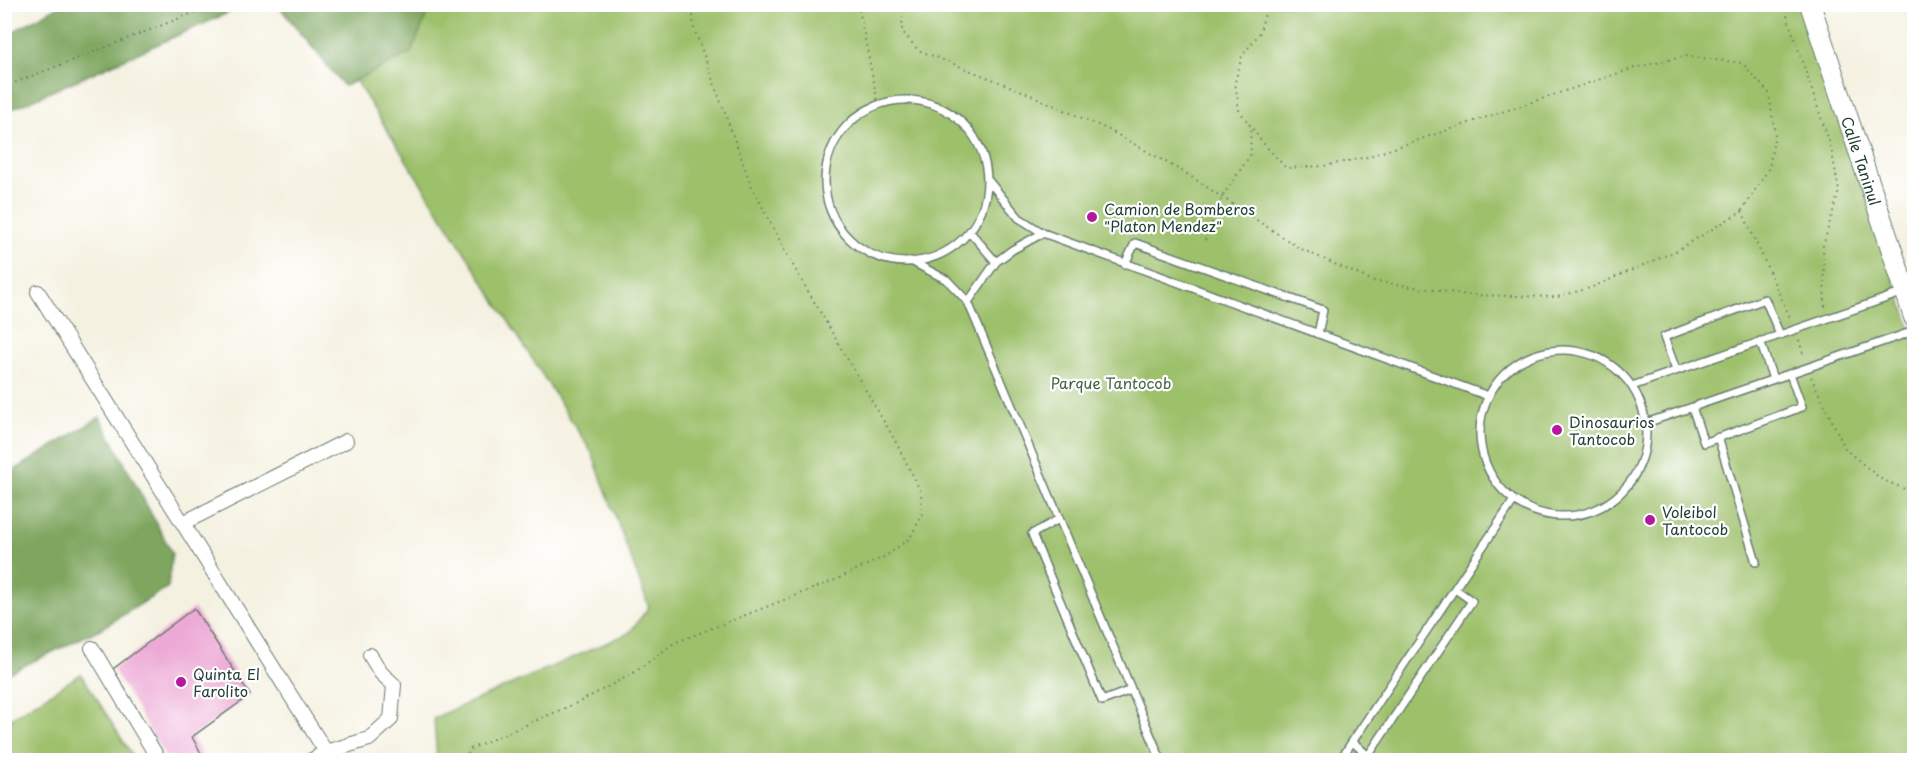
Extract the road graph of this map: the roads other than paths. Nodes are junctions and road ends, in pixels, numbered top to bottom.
1 (1810, 4) edge
2 (987, 179) junction
3 (970, 232) junction
4 (1043, 234) junction
5 (911, 261) junction
6 (996, 262) junction
7 (1125, 264) junction
8 (38, 292) dead end
9 (1906, 292) junction
10 (968, 302) junction
11 (1914, 317) edge
12 (1914, 331) edge
13 (1318, 334) junction
14 (1780, 334) junction
15 (1760, 341) junction
16 (1676, 370) junction
17 (1790, 374) junction
18 (1773, 379) junction
19 (1632, 386) junction
20 (1488, 396) junction
21 (1692, 407) junction
22 (1646, 423) junction
23 (1718, 437) junction
24 (346, 441) dead end
25 (1514, 500) junction
26 (1059, 519) junction
27 (183, 523) junction
28 (1756, 562) dead end
29 (1455, 588) junction
30 (92, 648) dead end
31 (370, 656) dead end
32 (1131, 690) junction
33 (1353, 742) junction
34 (326, 752) junction
35 (159, 760) edge
36 (312, 760) edge
37 (1161, 760) edge
38 (1340, 760) edge

1 - 9 street, Calle Taninul
2 - 3 lane
2 - 4 lane
2 - 5 lane
3 - 5 lane
3 - 6 lane
4 - 6 lane
4 - 7 lane
5 - 10 lane
6 - 10 lane
7 - 13 lane
7 - 13 lane
8 - 27 street
9 - 11 street, Calle Taninul
9 - 14 lane
10 - 26 lane
12 - 17 lane
13 - 20 lane
14 - 15 lane
14 - 16 lane
15 - 16 lane
15 - 18 lane
16 - 19 lane
17 - 18 lane
17 - 23 lane
18 - 21 lane
19 - 20 lane
19 - 22 lane
20 - 25 lane
21 - 22 lane
21 - 23 lane
22 - 25 lane
23 - 28 lane
24 - 27 street
25 - 29 lane
26 - 32 lane
26 - 32 lane
27 - 34 street
29 - 33 lane
29 - 33 lane
30 - 35 street
31 - 34 street
32 - 37 lane
33 - 38 lane
34 - 36 street

